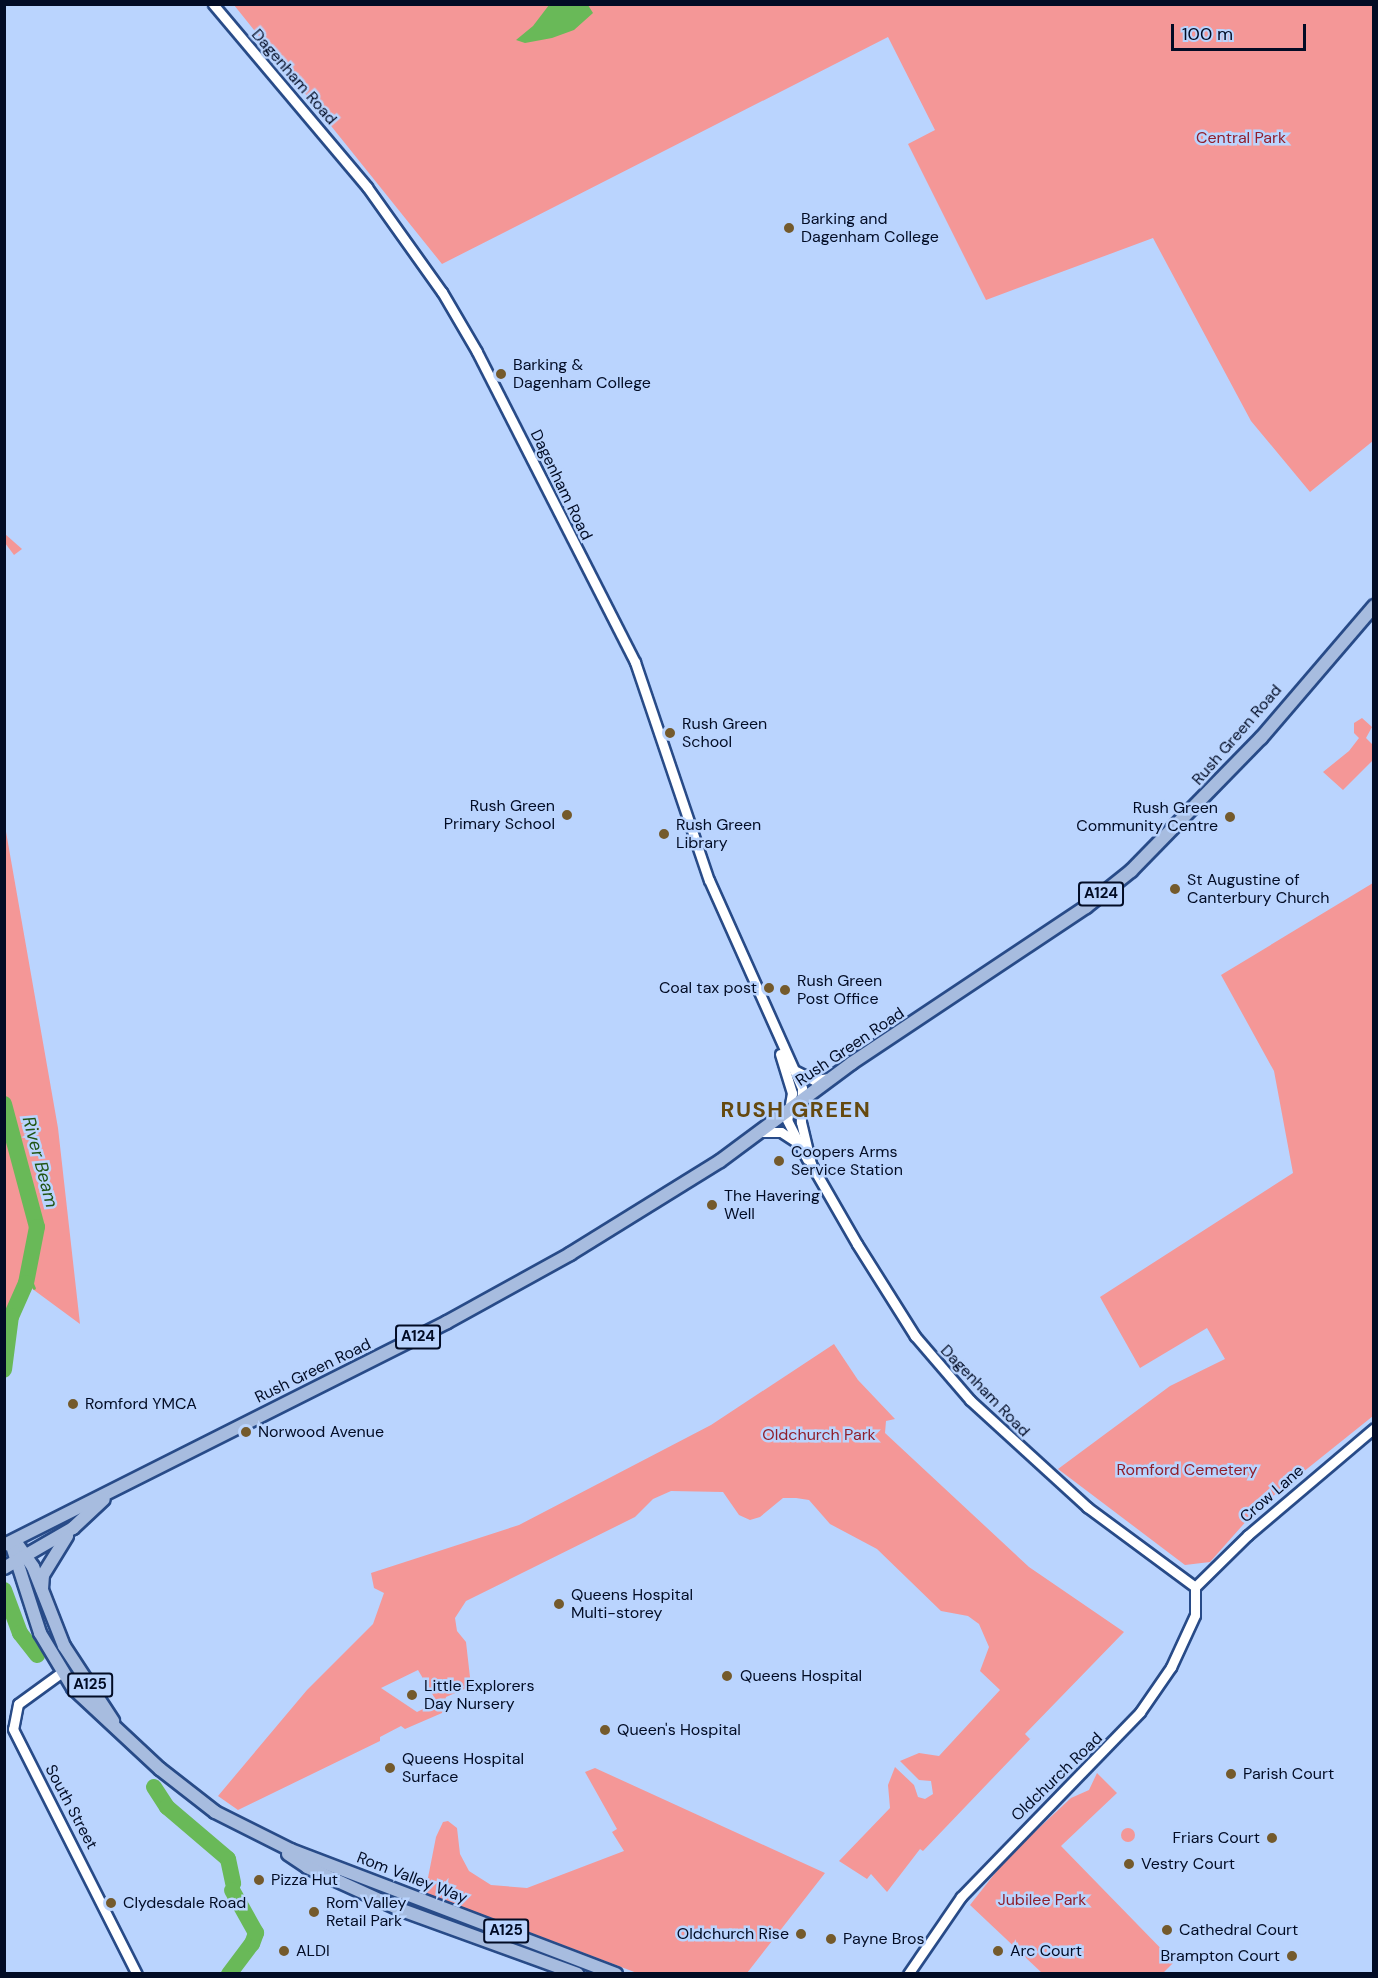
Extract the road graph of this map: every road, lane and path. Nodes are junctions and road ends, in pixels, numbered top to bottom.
1 (213, 4) edge
2 (1374, 606) edge
3 (777, 1037) junction
4 (791, 1065) junction
5 (834, 1076) junction
6 (791, 1088) junction
7 (802, 1099) junction
8 (788, 1109) junction
9 (801, 1122) junction
10 (753, 1136) junction
11 (797, 1143) junction
12 (811, 1164) junction
13 (1374, 1428) edge
14 (106, 1496) junction
15 (73, 1528) junction
16 (10, 1543) edge
17 (13, 1564) edge
18 (1196, 1587) junction
19 (41, 1594) junction
20 (64, 1646) junction
21 (62, 1672) junction
22 (115, 1725) junction
23 (264, 1838) junction
24 (137, 1974) edge
25 (578, 1974) edge
26 (616, 1974) edge
27 (908, 1974) edge

1 - 3 street, Dagenham Road
2 - 5 main road, Rush Green Road / A124
3 - 4 street, Dagenham Road
3 - 6 street, Dagenham Road
4 - 5 street
4 - 7 street, Dagenham Road
5 - 7 main road, Rush Green Road / A124
6 - 7 street, Dagenham Road
6 - 8 street, Dagenham Road
7 - 8 main road, Rush Green Road / A124
7 - 9 street, Dagenham Road
8 - 9 street
8 - 10 main road, Rush Green Road / A124
8 - 11 street, Dagenham Road
9 - 12 street, Dagenham Road
10 - 11 street
10 - 14 main road, Rush Green Road / A124
11 - 12 street, Dagenham Road
12 - 18 street, Dagenham Road
13 - 18 street, Crow Lane
14 - 15 main road, Rush Green Road / A124
14 - 16 main road, Rush Green Road / A124
15 - 17 main road, Rush Green Road / A124
15 - 19 main road, Rush Green Road / A124
16 - 17 main road, Rom Valley Way / A125
17 - 19 main road, Rom Valley Way / A125
17 - 21 main road, Rom Valley Way / A125
18 - 27 street, Oldchurch Road
19 - 20 main road, Rom Valley Way / A125
20 - 21 main road, Rom Valley Way / A125
20 - 22 main road, Rom Valley Way / A125
21 - 22 main road, Rom Valley Way / A125
21 - 24 street, South Street
22 - 23 main road, Rom Valley Way / A125
23 - 25 main road, Rom Valley Way / A125
23 - 26 main road, Rom Valley Way / A125

